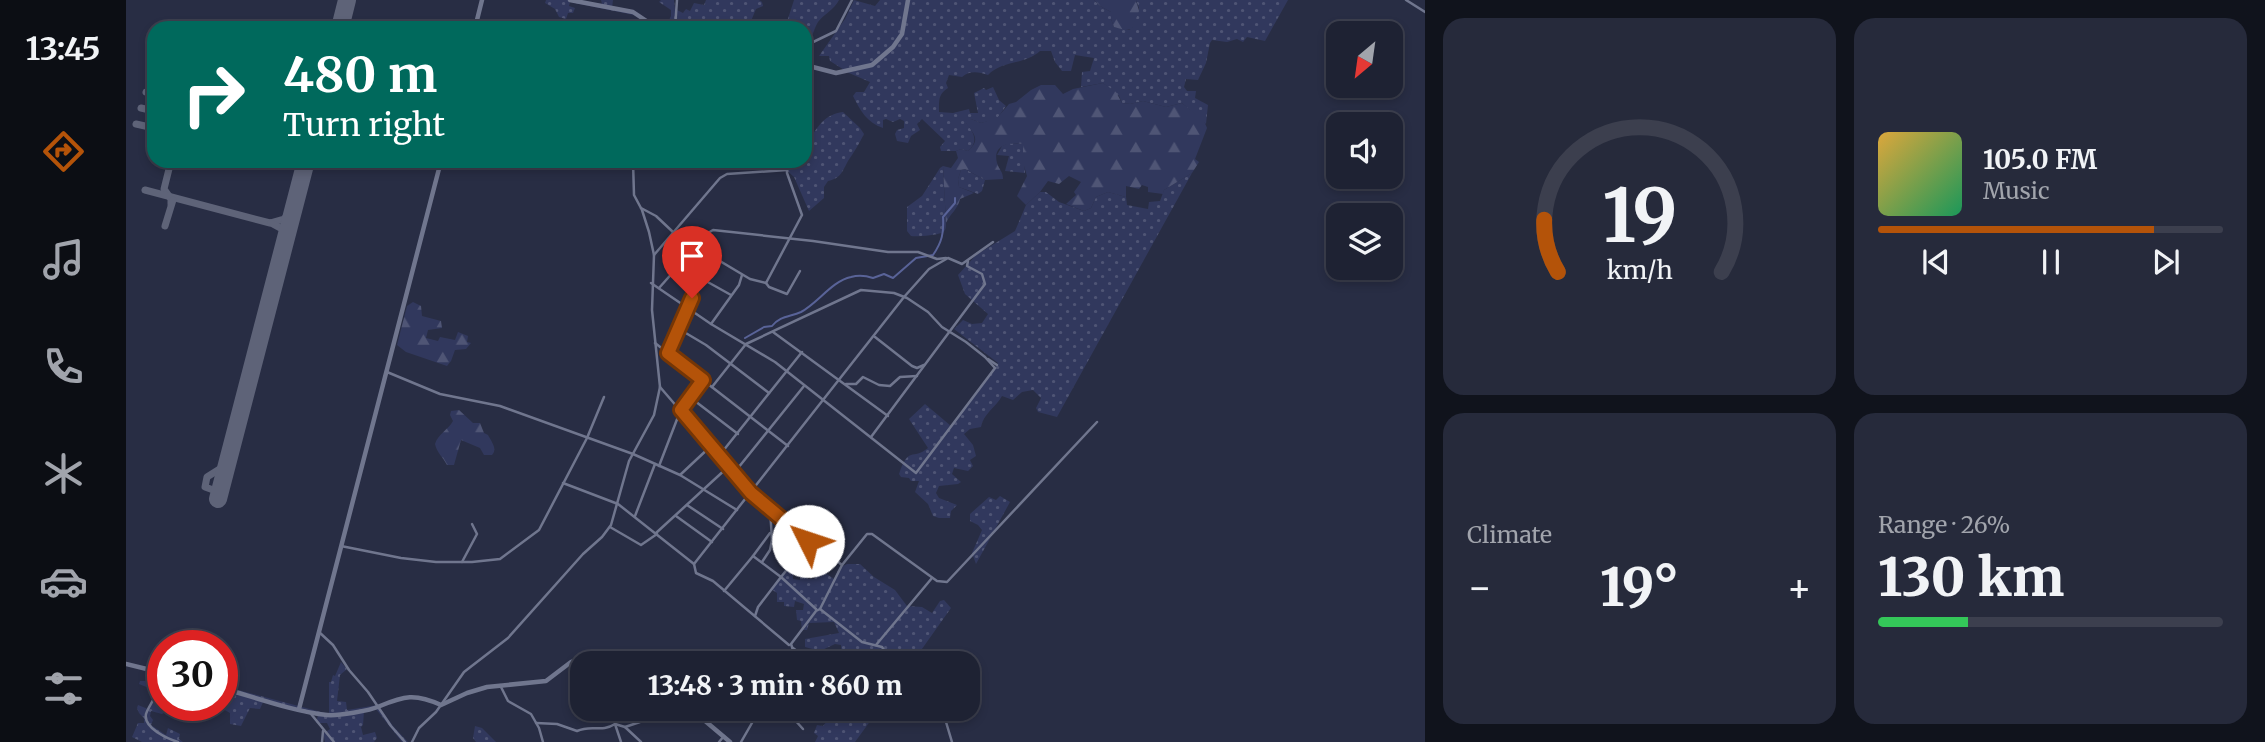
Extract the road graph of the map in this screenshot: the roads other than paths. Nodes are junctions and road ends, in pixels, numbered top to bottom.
1 (482, 0) edge
2 (570, 0) edge
3 (677, 0) edge
4 (852, 0) edge
5 (908, 0) edge
6 (1406, 0) edge
7 (1425, 12) edge
8 (477, 21) edge
9 (646, 21) edge
10 (675, 21) edge
11 (812, 43) edge
12 (812, 67) edge
13 (439, 168) edge
14 (633, 168) edge
15 (787, 170) joint
16 (641, 208) junction
17 (673, 233) junction
18 (790, 239) junction
19 (993, 242) dead end
20 (695, 246) junction
21 (654, 255) junction
22 (948, 258) junction
23 (968, 261) junction
24 (678, 266) junction
25 (800, 271) dead end
26 (743, 275) junction
27 (702, 279) junction
28 (651, 283) junction
29 (766, 283) junction
30 (659, 288) junction
31 (731, 295) junction
32 (904, 297) junction
33 (688, 307) junction
34 (711, 324) junction
35 (679, 329) junction
36 (950, 330) junction
37 (774, 331) junction
38 (874, 336) junction
39 (655, 343) junction
40 (746, 344) junction
41 (802, 352) junction
42 (668, 353) junction
43 (985, 357) junction
44 (730, 362) junction
45 (926, 363) junction
46 (997, 365) dead end
47 (386, 372) junction
48 (786, 372) junction
49 (917, 376) junction
50 (703, 380) junction
51 (840, 380) junction
52 (846, 384) junction
53 (804, 385) junction
54 (660, 387) junction
55 (712, 387) junction
56 (769, 393) junction
57 (604, 397) dead end
58 (690, 397) junction
59 (824, 400) junction
60 (681, 410) junction
61 (888, 416) junction
62 (751, 417) junction
63 (1097, 422) dead end
64 (768, 431) junction
65 (738, 435) junction
66 (871, 437) junction
67 (587, 438) junction
68 (711, 446) junction
69 (788, 446) junction
70 (634, 454) junction
71 (719, 456) junction
72 (657, 465) junction
73 (728, 467) junction
74 (734, 473) junction
75 (680, 475) junction
76 (563, 483) junction
77 (705, 490) junction
78 (751, 493) junction
79 (618, 504) junction
80 (687, 505) junction
81 (770, 508) junction
82 (737, 510) junction
83 (635, 516) junction
84 (676, 516) junction
85 (472, 524) dead end
86 (610, 527) junction
87 (723, 529) junction
88 (771, 532) junction
89 (656, 534) junction
90 (808, 539) junction
91 (772, 540) junction
92 (712, 542) junction
93 (341, 546) junction
94 (753, 556) junction
95 (794, 561) junction
96 (462, 562) junction
97 (762, 562) junction
98 (694, 564) junction
99 (842, 565) junction
100 (781, 577) junction
101 (932, 578) junction
102 (724, 591) junction
103 (819, 609) junction
104 (755, 616) junction
105 (319, 632) junction
106 (876, 645) junction
107 (791, 646) junction
108 (792, 651) edge
109 (797, 651) edge
110 (885, 651) edge
111 (570, 663) edge
112 (126, 664) edge
113 (147, 669) edge
114 (499, 685) junction
115 (238, 692) edge
116 (441, 705) junction
117 (378, 707) junction
118 (299, 709) junction
119 (309, 711) junction
120 (147, 721) edge
121 (640, 721) edge
122 (706, 721) edge
123 (753, 721) edge
124 (797, 721) edge
125 (945, 721) edge
126 (536, 723) junction
127 (615, 723) junction
128 (625, 727) junction
129 (324, 729) junction
130 (803, 729) dead end
131 (724, 736) junction
132 (178, 742) edge
133 (322, 742) edge
134 (334, 742) edge
135 (405, 742) edge
136 (412, 742) edge
137 (543, 742) edge
138 (621, 742) edge
139 (641, 742) edge
140 (719, 742) edge
141 (730, 742) edge
142 (741, 742) edge
143 (952, 742) edge

1 - 8 street
2 - 9 street
3 - 10 street
4 - 11 street
5 - 12 street
6 - 7 street
13 - 47 street
14 - 16 street
15 - 17 street
15 - 18 street
16 - 17 street
16 - 21 street
17 - 20 street
17 - 21 street
18 - 20 street
18 - 22 street
18 - 29 street
19 - 23 street
20 - 24 street
20 - 26 street
21 - 28 street
22 - 23 street
22 - 32 street
23 - 36 street
24 - 27 street
24 - 30 street
25 - 29 street
26 - 29 street
26 - 31 street
27 - 31 street
27 - 33 street
28 - 30 street
28 - 39 street
30 - 33 street
31 - 34 street
32 - 36 street
32 - 37 street
32 - 38 street
33 - 34 street
33 - 35 street
34 - 40 street
35 - 42 street
35 - 44 street
36 - 43 street
36 - 45 street
37 - 40 street
37 - 41 street
38 - 45 street
38 - 51 street
39 - 42 street
39 - 54 street
40 - 44 street
40 - 48 street
41 - 48 street
41 - 51 street
42 - 50 street
43 - 46 street
43 - 66 street
44 - 55 street
44 - 56 street
45 - 49 street
47 - 67 street
47 - 93 street
48 - 53 street
48 - 56 street
49 - 52 street
49 - 61 street
50 - 55 street
50 - 58 street
51 - 52 street
51 - 59 street
52 - 61 street
53 - 59 street
53 - 64 street
54 - 60 street
54 - 70 street
55 - 62 street
56 - 62 street
57 - 67 street
58 - 60 street
58 - 65 street
59 - 66 street
59 - 69 street
60 - 68 street
60 - 72 street
61 - 66 street
62 - 64 street
62 - 65 street
63 - 101 street
64 - 69 street
64 - 74 street
65 - 71 street
67 - 70 street
67 - 76 street
68 - 71 street
68 - 75 street
69 - 78 street
70 - 72 street
70 - 79 street
71 - 73 street
72 - 75 street
72 - 83 street
73 - 74 street
73 - 77 street
74 - 78 street
75 - 77 street
76 - 79 street
76 - 96 street
77 - 80 street
77 - 82 street
78 - 81 street
78 - 82 street
79 - 83 street
79 - 86 street
80 - 84 street
80 - 87 street
81 - 88 street
81 - 90 street
82 - 87 street
83 - 89 street
84 - 89 street
84 - 92 street
85 - 96 street
86 - 89 street
86 - 116 street
87 - 92 street
88 - 91 street
88 - 94 street
89 - 98 street
90 - 95 street
90 - 99 street
91 - 95 street
91 - 97 street
92 - 98 street
93 - 96 street
93 - 105 street
94 - 97 street
94 - 102 street
95 - 100 street
97 - 100 street
98 - 102 street
99 - 101 street
99 - 103 street
100 - 103 street
100 - 104 street
101 - 106 street
102 - 104 street
103 - 106 street
103 - 107 street
104 - 107 street
105 - 117 street
105 - 118 street
106 - 110 street
107 - 108 street
107 - 109 street
111 - 114 street
112 - 113 street
114 - 116 street
114 - 126 street
115 - 118 street
116 - 117 street
116 - 136 street
117 - 119 street
117 - 135 street
118 - 119 street
119 - 129 street
120 - 132 street
121 - 128 street
122 - 131 street
123 - 142 street
124 - 130 street
125 - 143 street
126 - 127 street
126 - 137 street
127 - 128 street
127 - 138 street
128 - 139 street
129 - 133 street
129 - 134 street
131 - 140 street
131 - 141 street

